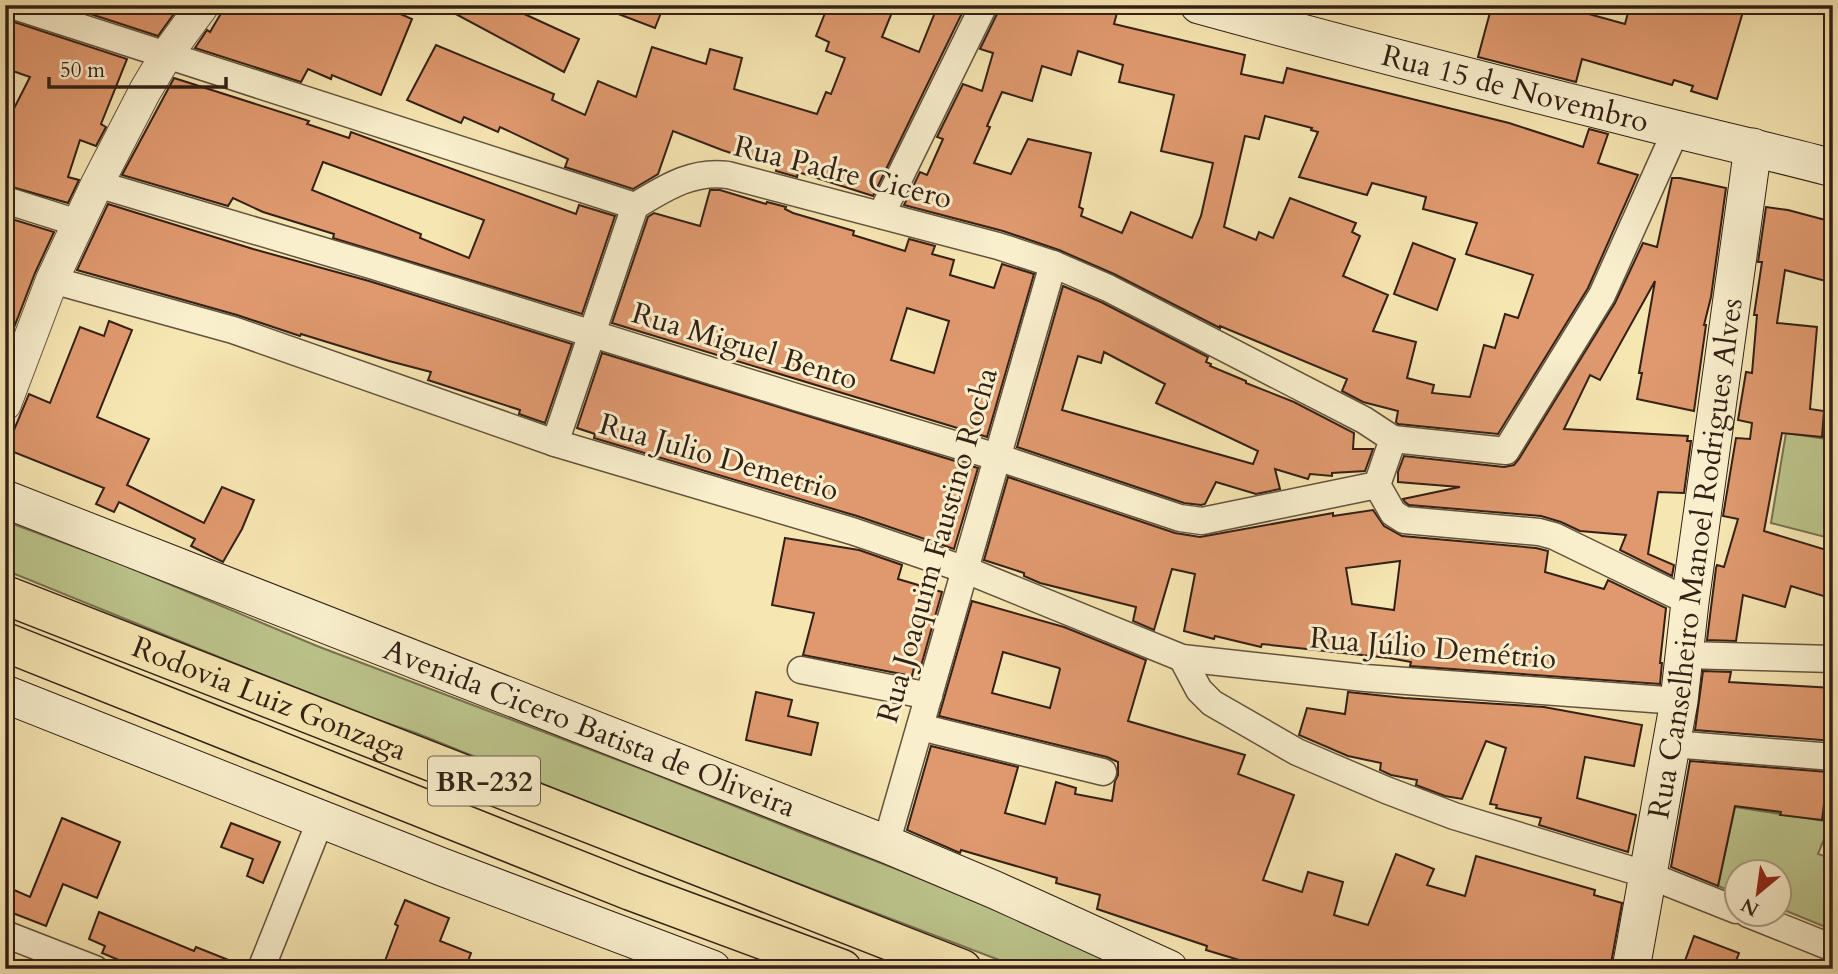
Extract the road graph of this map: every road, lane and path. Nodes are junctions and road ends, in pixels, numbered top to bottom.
1 (11, 5) edge
2 (203, 5) edge
3 (984, 5) edge
4 (1199, 5) edge
5 (167, 54) junction
6 (1677, 128) junction
7 (1753, 147) junction
8 (1833, 168) edge
9 (97, 184) junction
10 (5, 200) edge
11 (635, 206) junction
12 (881, 215) junction
13 (78, 223) junction
14 (1054, 264) junction
15 (52, 280) junction
16 (593, 334) junction
17 (5, 404) edge
18 (1393, 439) junction
19 (555, 443) junction
20 (997, 457) junction
21 (1377, 485) junction
22 (5, 499) edge
23 (965, 570) junction
24 (5, 595) edge
25 (1690, 602) junction
26 (5, 642) edge
27 (1684, 655) junction
28 (1182, 658) junction
29 (1833, 659) edge
30 (801, 670) dead end
31 (5, 694) edge
32 (929, 696) junction
33 (1679, 701) junction
34 (919, 727) junction
35 (1672, 744) junction
36 (1833, 757) edge
37 (1103, 772) dead end
38 (321, 819) junction
39 (886, 844) junction
40 (1648, 875) junction
41 (1722, 904) edge
42 (1781, 928) edge
43 (5, 934) edge
44 (1833, 948) edge
45 (95, 969) edge
46 (261, 969) edge
47 (712, 969) edge
48 (842, 969) edge
49 (962, 969) edge
50 (1168, 969) edge
51 (1631, 969) edge

1 - 5 street
2 - 5 street
3 - 12 street
4 - 6 main road, Rua 15 de Novembro
5 - 9 street
5 - 11 street
6 - 7 main road, Rua 15 de Novembro
6 - 18 street
7 - 8 main road, Rua 15 de Novembro
7 - 25 main road, Rua Canselheiro Manoel Rodrigues Alves
9 - 13 street
9 - 16 street, Rua Miguel Bento
10 - 13 street
11 - 12 street, Rua Padre Cicero
11 - 16 street
12 - 14 street, Rua Padre Cicero
13 - 15 street
14 - 18 street, Rua Padre Cicero
14 - 20 street, Rua Joaquim Faustino Rocha
15 - 17 street
15 - 19 street, Rua Julio Demetrio
16 - 19 street
16 - 20 street, Rua Miguel Bento
18 - 21 street
19 - 23 street, Rua Julio Demetrio
20 - 21 street, Rua Miguel Bento
20 - 23 street, Rua Joaquim Faustino Rocha
21 - 25 street
22 - 39 main road, Avenida Cicero Batista de Oliveira
23 - 28 street, Rua Julio Demetrio
23 - 32 street, Rua Joaquim Faustino Rocha
24 - 49 highway, Rodovia Luiz Gonzaga / BR-232
25 - 27 main road, Rua Canselheiro Manoel Rodrigues Alves
26 - 48 highway, Rodovia Luiz Gonzaga / BR-232
27 - 29 street
27 - 33 main road, Rua Canselheiro Manoel Rodrigues Alves
28 - 33 street, Rua Júlio Demétrio
28 - 40 street
30 - 32 street
31 - 38 main road
32 - 34 street, Rua Joaquim Faustino Rocha
33 - 35 main road, Rua Canselheiro Manoel Rodrigues Alves
34 - 37 street
34 - 39 street, Rua Joaquim Faustino Rocha
35 - 36 street
35 - 40 main road, Rua Canselheiro Manoel Rodrigues Alves
38 - 46 street
38 - 47 main road
39 - 50 main road, Avenida Cicero Batista de Oliveira
40 - 41 street
40 - 51 main road, Rua Canselheiro Manoel Rodrigues Alves
42 - 44 street
43 - 45 street

